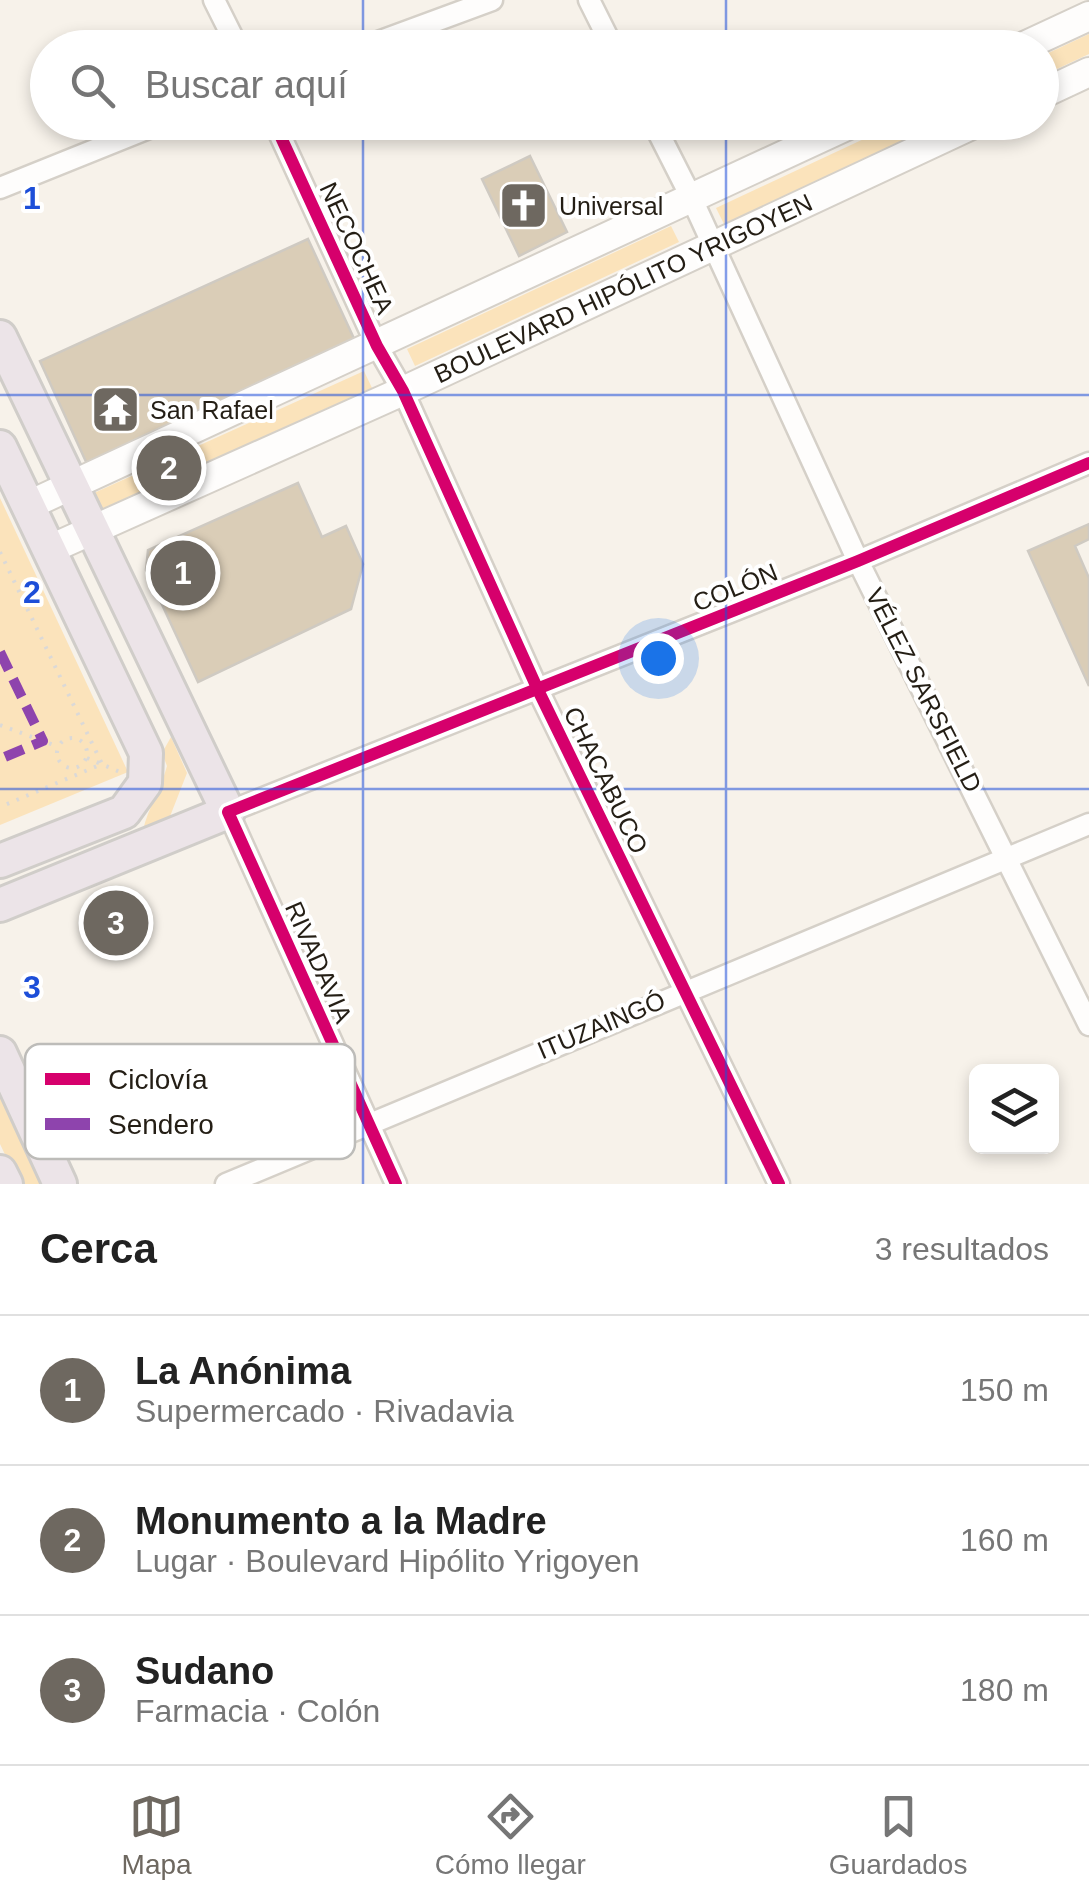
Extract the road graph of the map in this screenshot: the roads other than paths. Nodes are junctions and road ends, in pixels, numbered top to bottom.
1 (214, 0) edge
2 (492, 0) edge
3 (588, 0) edge
4 (1089, 16) edge
5 (229, 30) edge
6 (411, 30) edge
7 (604, 30) edge
8 (1059, 30) edge
9 (1089, 72) edge
10 (1059, 86) edge
11 (119, 140) edge
12 (282, 140) edge
13 (662, 140) edge
14 (816, 140) edge
15 (939, 140) edge
16 (0, 188) edge
17 (692, 197) junction
18 (712, 244) junction
19 (0, 337) edge
20 (377, 346) junction
21 (404, 391) junction
22 (0, 447) edge
23 (1089, 463) edge
24 (71, 486) junction
25 (27, 506) junction
26 (93, 530) junction
27 (48, 550) junction
28 (858, 561) junction
29 (538, 690) junction
30 (228, 812) junction
31 (1089, 824) edge
32 (1008, 858) junction
33 (0, 861) edge
34 (0, 904) edge
35 (682, 990) junction
36 (1089, 1025) edge
37 (331, 1044) edge
38 (0, 1053) edge
39 (355, 1099) edge
40 (25, 1108) edge
41 (367, 1126) junction
42 (355, 1131) edge
43 (49, 1159) edge
44 (287, 1159) edge
45 (0, 1172) edge
46 (6, 1184) edge
47 (60, 1184) edge
48 (226, 1184) edge
49 (396, 1184) edge
50 (779, 1184) edge

1 - 5 street
2 - 6 street
3 - 7 street
4 - 8 main road
9 - 10 main road
11 - 16 street
12 - 20 street, NECOCHEA
13 - 17 street, VÉLEZ SARSFIELD
14 - 17 main road, BOULEVARD HIPÓLITO YRIGOYEN
15 - 18 main road, BOULEVARD HIPÓLITO YRIGOYEN
17 - 18 street, VÉLEZ SARSFIELD
17 - 20 main road, BOULEVARD HIPÓLITO YRIGOYEN
18 - 21 main road, BOULEVARD HIPÓLITO YRIGOYEN
18 - 28 street, VÉLEZ SARSFIELD
19 - 24 main road, RIVADAVIA
20 - 21 street, NECOCHEA
20 - 24 main road, BOULEVARD HIPÓLITO YRIGOYEN
21 - 26 main road, BOULEVARD HIPÓLITO YRIGOYEN
21 - 29 street, CHACABUCO
22 - 25 main road
23 - 28 street, COLÓN
24 - 25 main road, BOULEVARD HIPÓLITO YRIGOYEN
24 - 26 main road, RIVADAVIA
25 - 27 main road
26 - 27 main road, BOULEVARD HIPÓLITO YRIGOYEN
26 - 30 main road, RIVADAVIA
27 - 33 main road
28 - 29 street, COLÓN
28 - 32 street, VÉLEZ SARSFIELD
29 - 30 street, COLÓN
29 - 35 street, CHACABUCO
30 - 34 main road, COLÓN
30 - 37 street, RIVADAVIA
31 - 32 street, ITUZAINGÓ
32 - 35 street, ITUZAINGÓ
32 - 36 street, VÉLEZ SARSFIELD
35 - 41 street, ITUZAINGÓ
35 - 50 street, CHACABUCO
38 - 40 main road
39 - 41 street, RIVADAVIA
41 - 42 street, ITUZAINGÓ
41 - 49 street, RIVADAVIA
43 - 47 main road
44 - 48 street, ITUZAINGÓ
45 - 46 main road

